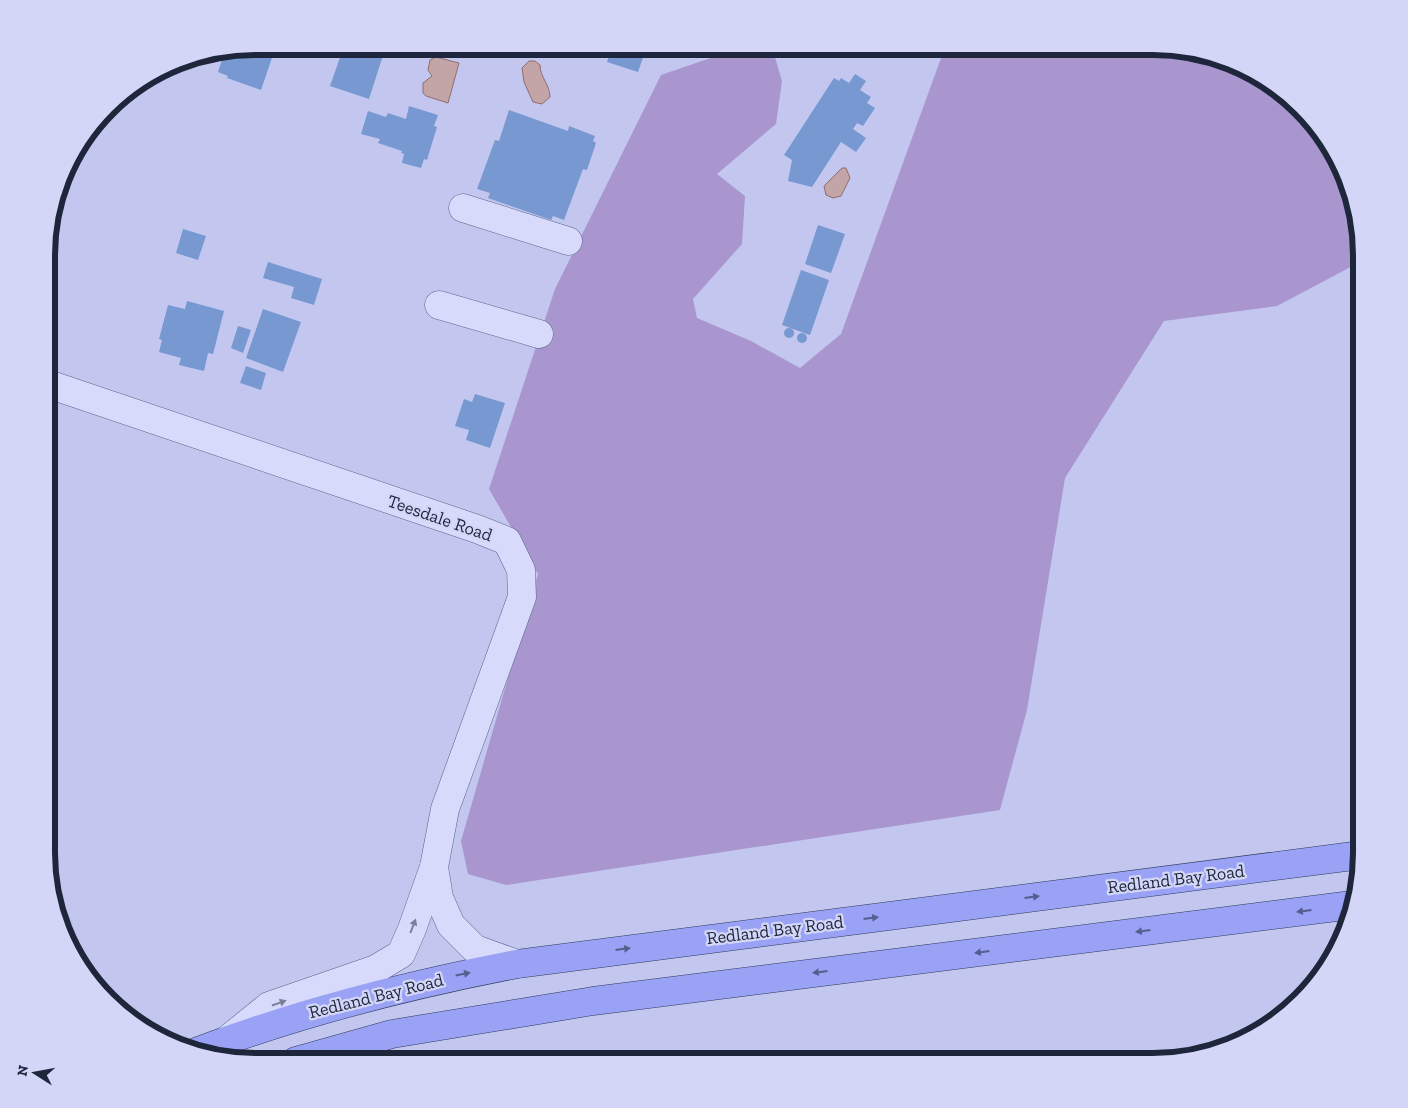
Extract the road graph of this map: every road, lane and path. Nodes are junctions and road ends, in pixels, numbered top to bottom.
1 (463, 208) dead end
2 (568, 241) dead end
3 (439, 305) dead end
4 (539, 334) dead end
5 (55, 386) edge
6 (1353, 856) edge
7 (434, 867) junction
8 (1346, 906) edge
9 (517, 964) junction
10 (226, 1041) junction
11 (208, 1047) edge
12 (324, 1053) edge

1 - 2 street
3 - 4 street
5 - 7 street, Teesdale Road
9 -> 6 main road, Redland Bay Road
7 - 9 street, Teesdale Road
10 -> 7 street, Teesdale Road
8 -> 12 main road
10 -> 9 main road, Redland Bay Road
10 - 11 main road, Redland Bay Road

